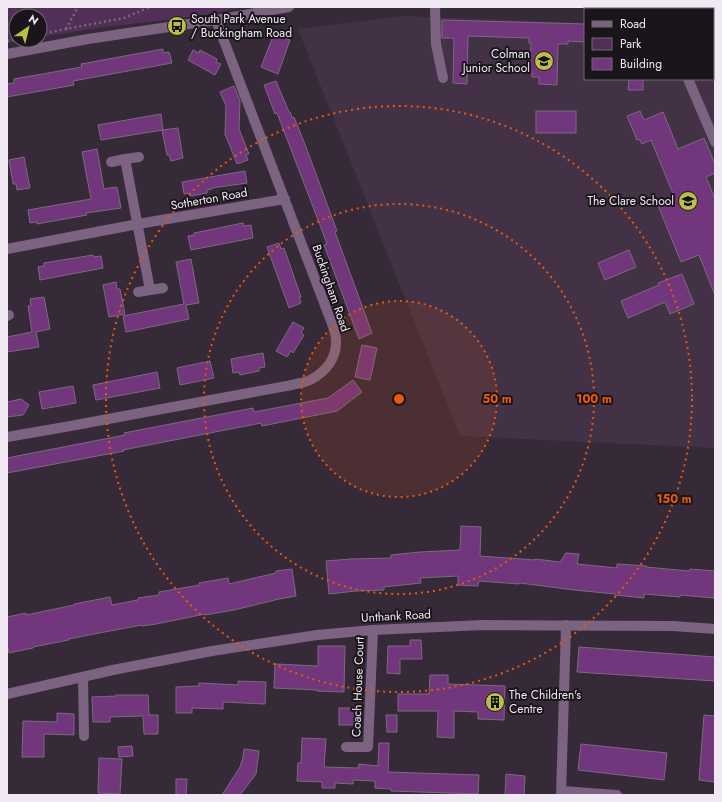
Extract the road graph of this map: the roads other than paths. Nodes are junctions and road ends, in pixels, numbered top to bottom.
1 (289, 7) edge
2 (435, 7) edge
3 (216, 20) junction
4 (7, 54) edge
5 (443, 78) dead end
6 (688, 80) edge
7 (715, 142) edge
8 (139, 157) dead end
9 (125, 160) junction
10 (112, 162) dead end
11 (284, 199) junction
12 (138, 224) junction
13 (7, 249) edge
14 (163, 288) dead end
15 (150, 290) junction
16 (138, 292) dead end
17 (7, 437) edge
18 (566, 625) junction
19 (715, 629) edge
20 (373, 630) junction
21 (83, 677) junction
22 (7, 694) edge
23 (84, 736) dead end
24 (346, 747) dead end
25 (562, 793) edge
26 (617, 795) edge

1 - 3 street
2 - 5 street
3 - 4 street
3 - 11 street, Buckingham Road
6 - 7 street
8 - 9 street
9 - 10 street
9 - 12 street
11 - 12 street, Sotherton Road
11 - 17 street, Buckingham Road
12 - 13 street, Sotherton Road
12 - 15 street
14 - 15 street
15 - 16 street
18 - 19 street, Unthank Road
18 - 20 street, Unthank Road
18 - 25 street
20 - 21 street, Unthank Road
20 - 24 street, Coach House Court
21 - 22 street, Unthank Road
21 - 23 street
25 - 26 street

